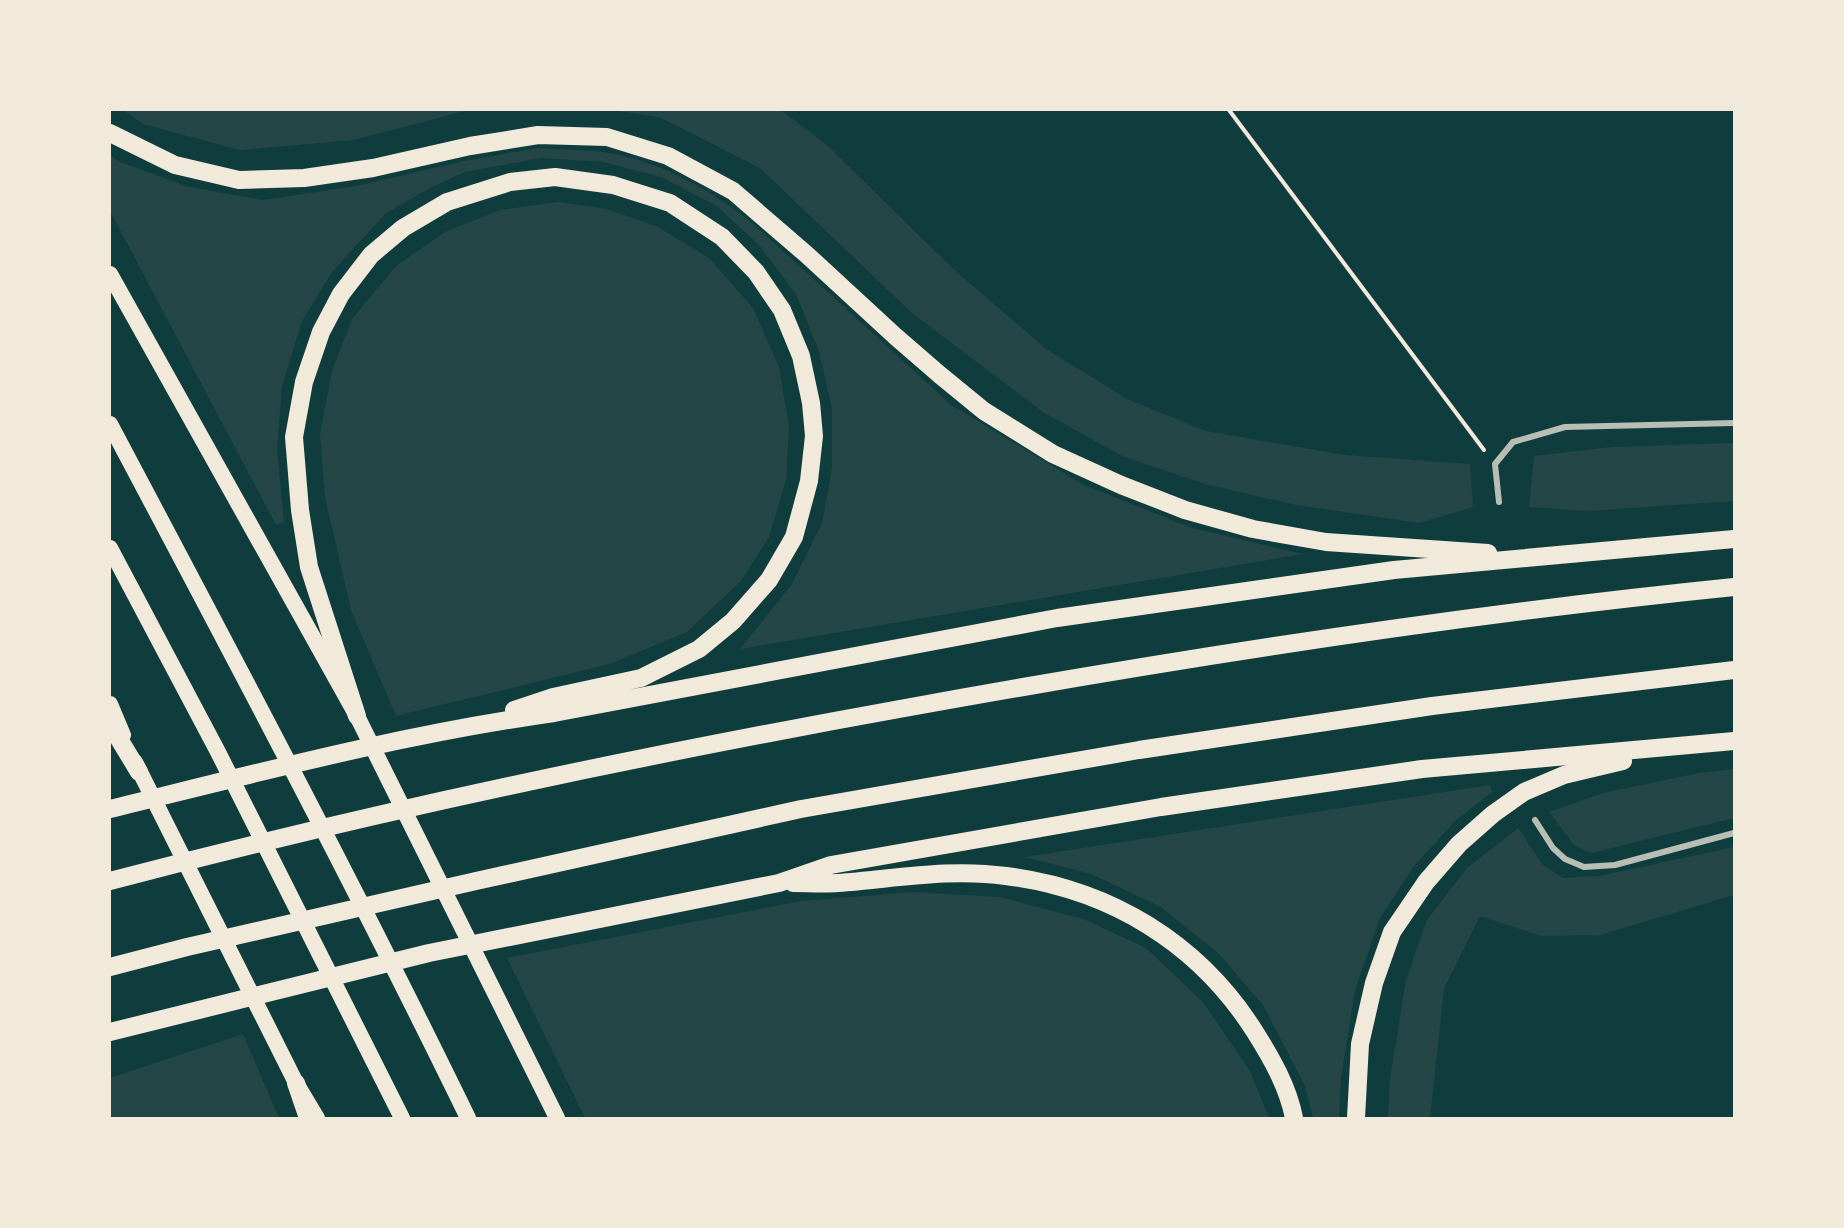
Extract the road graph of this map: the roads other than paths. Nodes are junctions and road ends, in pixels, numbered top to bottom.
1 (110, 134) edge
2 (110, 274) edge
3 (1734, 423) edge
4 (110, 424) edge
5 (1499, 502) dead end
6 (1734, 539) edge
7 (110, 548) edge
8 (1547, 557) junction
9 (1734, 587) edge
10 (1734, 670) edge
11 (110, 704) edge
12 (357, 716) junction
13 (110, 724) edge
14 (476, 724) junction
15 (1734, 741) edge
16 (139, 772) junction
17 (110, 809) edge
18 (1535, 820) dead end
19 (1734, 833) edge
20 (110, 881) edge
21 (779, 883) junction
22 (110, 967) edge
23 (110, 1032) edge
24 (296, 1083) junction
25 (308, 1119) edge
26 (317, 1119) edge
27 (402, 1119) edge
28 (468, 1119) edge
29 (557, 1119) edge
30 (1294, 1119) edge
31 (1356, 1119) edge

1 - 8 highway
2 - 12 highway
3 - 5 street
4 - 28 highway
6 - 8 highway
7 - 27 highway
8 - 14 highway
9 - 20 highway
10 - 22 highway
11 - 16 highway
12 - 14 highway
12 - 29 highway
13 - 16 highway
14 - 17 highway
15 - 21 highway
15 - 31 highway
16 - 24 highway
18 - 19 street
21 - 23 highway
21 - 30 highway
24 - 25 highway
24 - 26 highway

